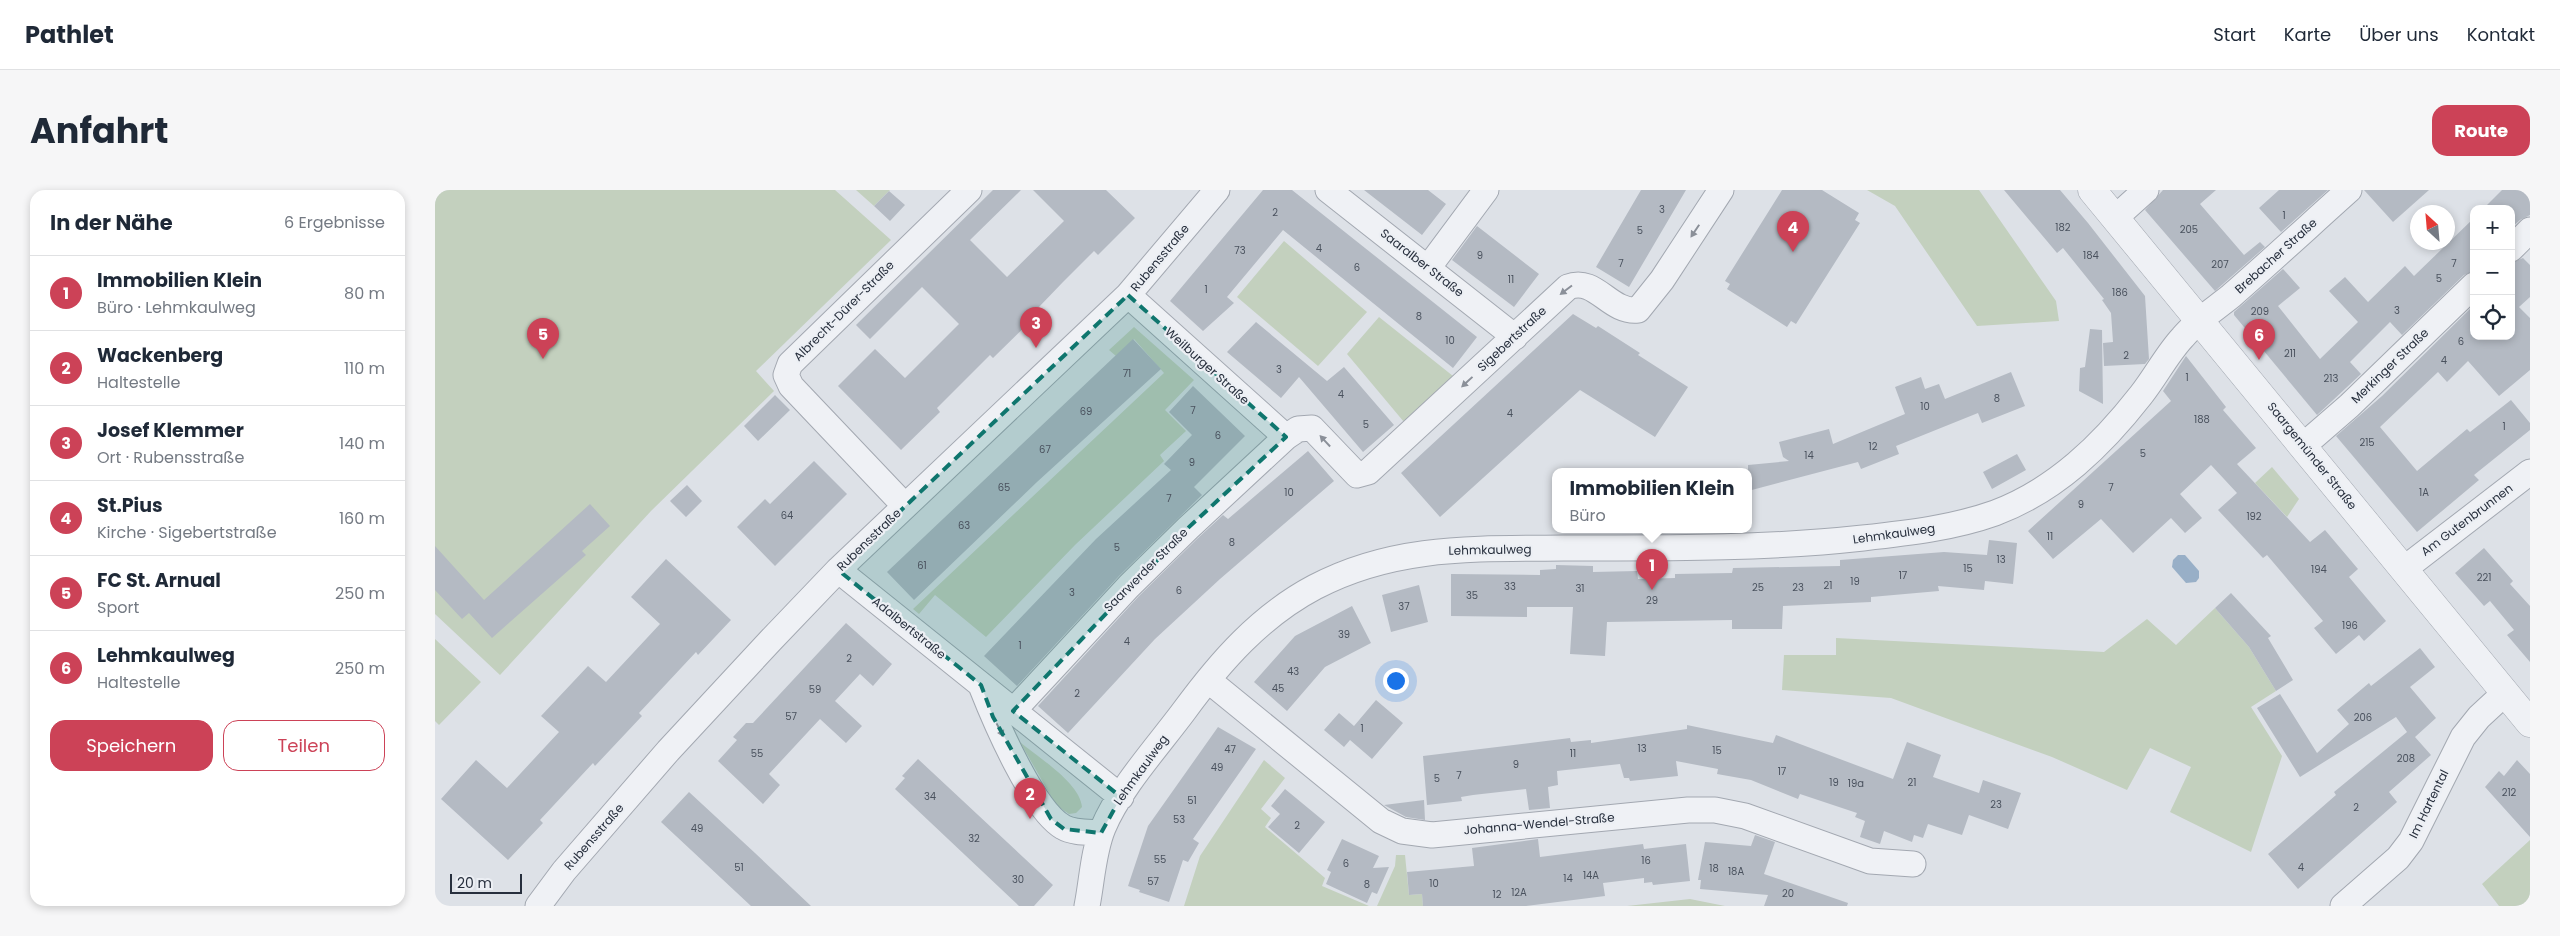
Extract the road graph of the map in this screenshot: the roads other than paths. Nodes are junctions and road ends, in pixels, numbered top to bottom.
1 (969, 190) edge
2 (1217, 190) edge
3 (1328, 190) edge
4 (1486, 190) edge
5 (1721, 190) edge
6 (2092, 190) edge
7 (2146, 190) edge
8 (2349, 190) edge
9 (2115, 218) junction
10 (2530, 230) edge
11 (2515, 245) edge
12 (1428, 268) junction
13 (2470, 289) edge
14 (1128, 295) junction
15 (2201, 320) junction
16 (1515, 337) junction
17 (1286, 437) junction
18 (2304, 445) junction
19 (2530, 472) edge
20 (905, 506) junction
21 (2404, 569) junction
22 (838, 570) junction
23 (1209, 680) junction
24 (981, 686) junction
25 (2521, 708) edge
26 (1013, 711) junction
27 (1121, 797) junction
28 (1101, 833) junction
29 (1913, 864) dead end
30 (537, 906) edge
31 (1087, 906) edge
32 (2343, 906) edge

1 - 20 street, Albrecht-Dürer-Straße
2 - 14 street, Rubensstraße
3 - 12 street, Saaralber Straße
4 - 12 street
5 -> 16 street, Sigebertstraße
6 - 9 street, Saargemünder Straße
7 - 9 street
8 - 15 street, Brebacher Straße
9 - 15 street, Saargemünder Straße
10 - 11 street
12 - 16 street, Saaralber Straße
13 - 18 street, Merkinger Straße
14 - 17 street, Weilburger Straße
14 - 20 street, Rubensstraße
15 - 18 street, Saargemünder Straße
15 - 23 street, Lehmkaulweg
16 -> 17 street, Sigebertstraße
17 - 26 street, Saarwerder Straße
18 - 21 street, Saargemünder Straße
19 - 21 street, Am Gutenbrunnen
20 - 22 street, Rubensstraße
21 - 25 street, Saargemünder Straße
22 - 24 street, Adalbertstraße
22 - 30 street, Rubensstraße
23 - 27 street, Lehmkaulweg
23 - 29 street, Johanna-Wendel-Straße
24 - 26 street, Adalbertstraße
24 -> 28 street, Adalbertstraße
25 - 32 street, Im Hartental
26 - 27 street, Adalbertstraße
27 - 28 street, Lehmkaulweg
28 - 31 street, Lehmkaulweg

